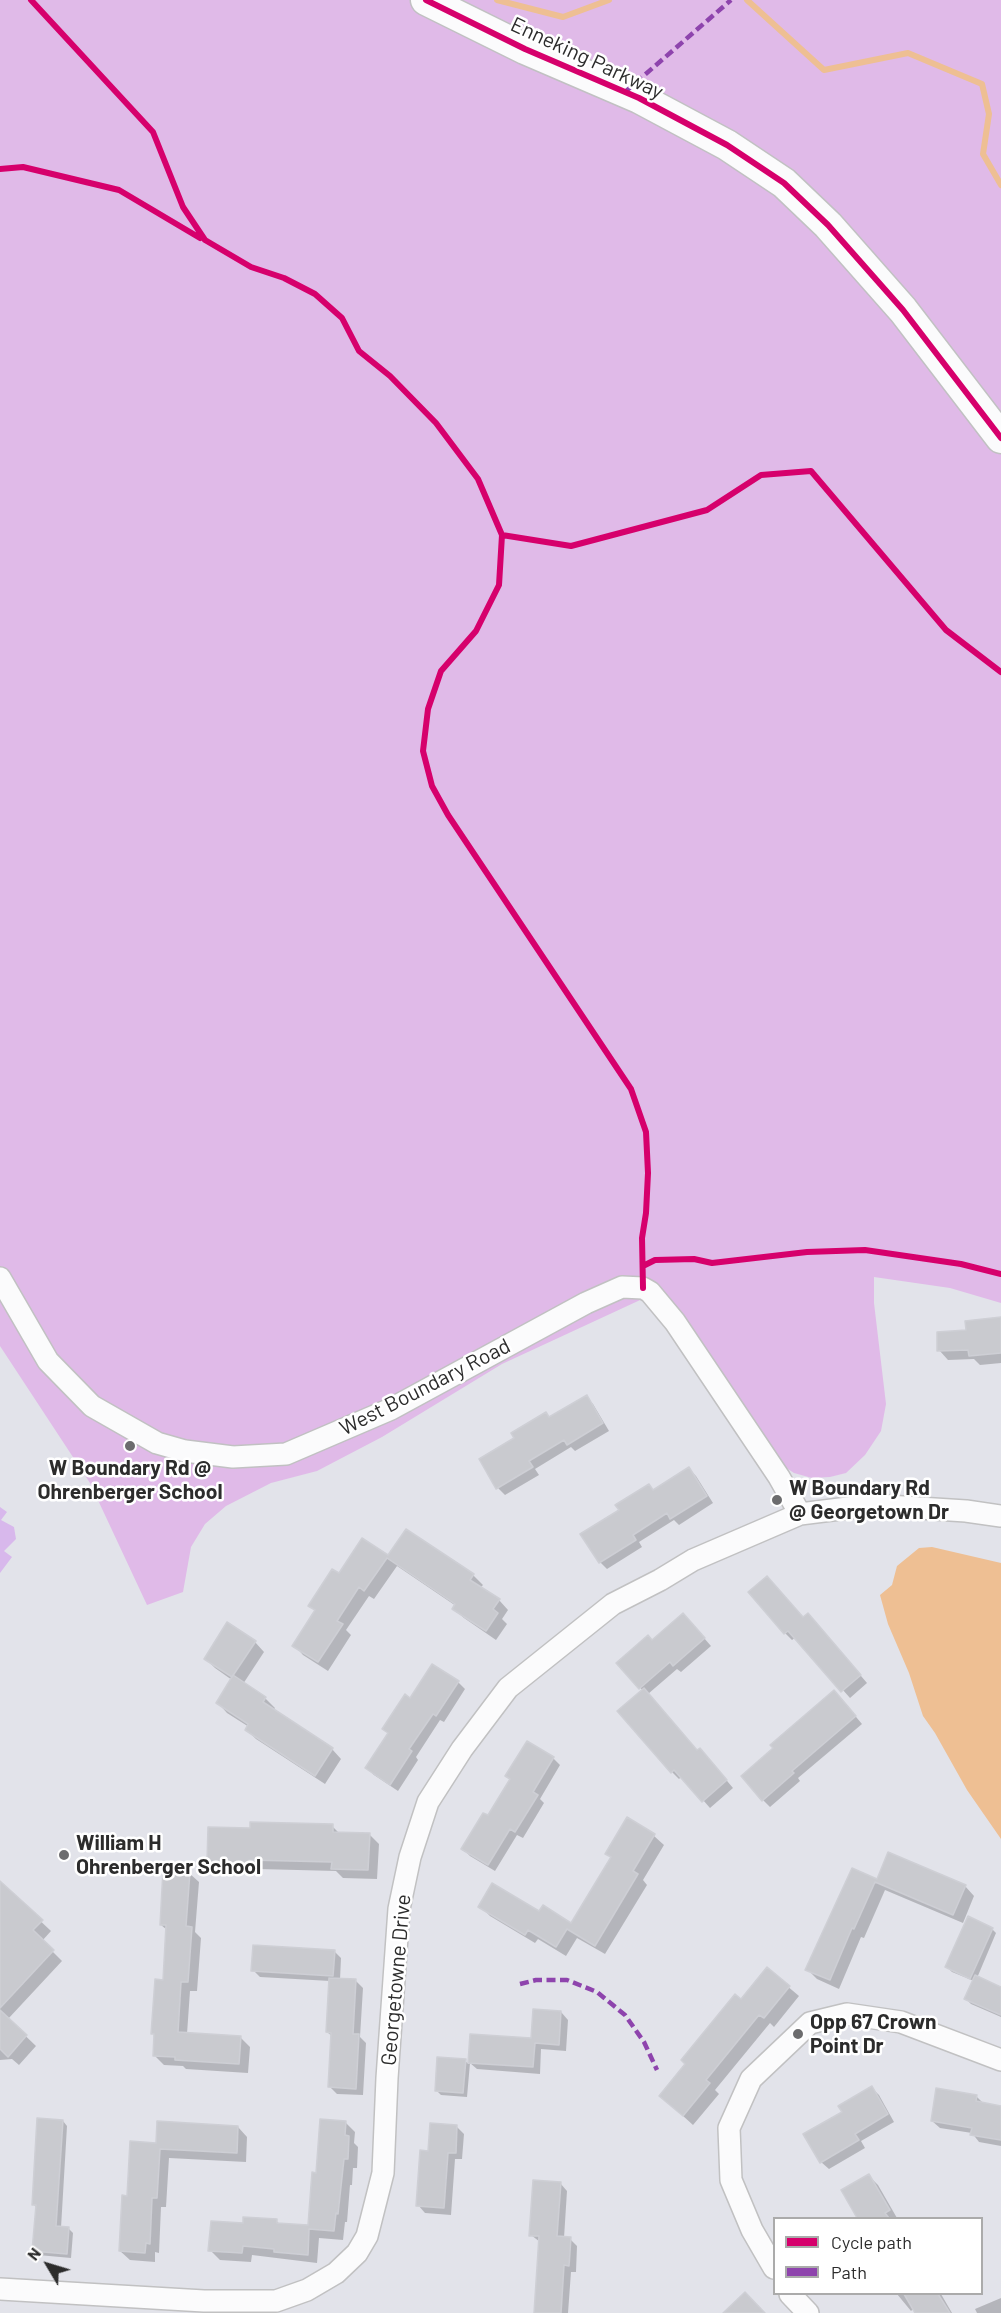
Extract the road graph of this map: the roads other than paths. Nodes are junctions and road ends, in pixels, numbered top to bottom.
1 (426, 0) edge
2 (1001, 438) edge
3 (0, 1278) edge
4 (800, 1514) junction
5 (1001, 1516) edge
6 (1001, 2060) edge
7 (773, 2266) edge
8 (0, 2289) edge
9 (791, 2295) edge
10 (808, 2313) edge

1 - 2 main road, Enneking Parkway
3 - 4 street, West Boundary Road
4 - 5 street, Georgetowne Drive
4 - 8 street, Georgetowne Drive
6 - 7 street
9 - 10 street

